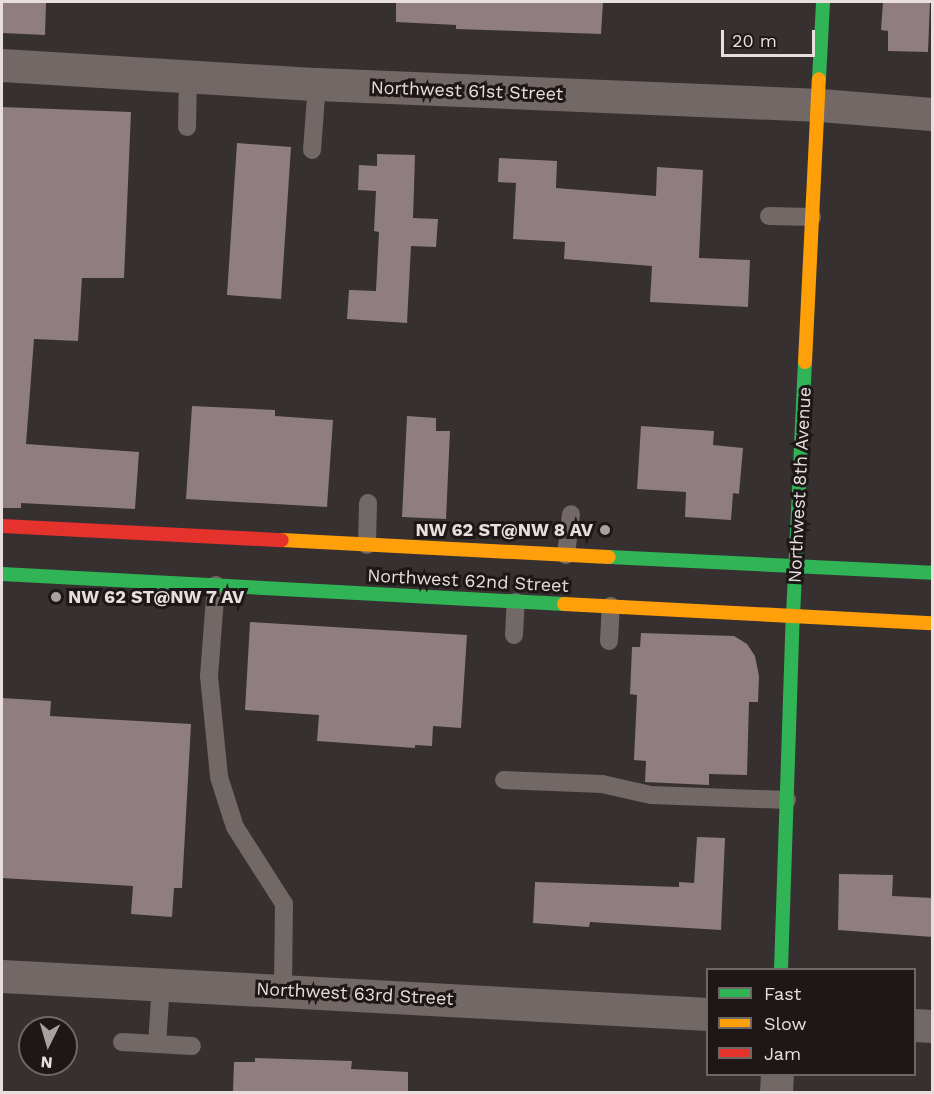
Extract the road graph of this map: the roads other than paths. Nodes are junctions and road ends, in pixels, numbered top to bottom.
1 (824, 2) edge
2 (2, 65) edge
3 (188, 76) junction
4 (317, 84) junction
5 (820, 105) junction
6 (933, 114) edge
7 (187, 127) dead end
8 (312, 150) dead end
9 (769, 216) dead end
10 (812, 217) junction
11 (368, 503) dead end
12 (571, 514) dead end
13 (2, 526) edge
14 (367, 545) junction
15 (566, 555) junction
16 (796, 568) junction
17 (933, 573) edge
18 (2, 574) edge
19 (216, 585) junction
20 (516, 602) junction
21 (611, 606) junction
22 (793, 616) junction
23 (933, 623) edge
24 (514, 635) dead end
25 (609, 641) dead end
26 (504, 780) dead end
27 (787, 800) junction
28 (781, 968) edge
29 (2, 976) edge
30 (161, 983) junction
31 (283, 990) junction
32 (706, 1014) edge
33 (916, 1025) edge
34 (933, 1026) edge
35 (122, 1042) dead end
36 (157, 1044) junction
37 (192, 1046) dead end
38 (777, 1076) edge
39 (776, 1092) edge

1 - 5 main road, Northwest 8th Avenue
2 - 3 street, Northwest 61st Street
3 - 4 street, Northwest 61st Street
3 - 7 lane
4 - 5 street, Northwest 61st Street
4 - 8 lane
5 - 6 street, Northwest 61st Street
5 - 10 main road, Northwest 8th Avenue
9 - 10 lane
10 - 16 main road, Northwest 8th Avenue
11 - 14 lane
12 - 15 lane
13 - 14 main road, Northwest 62nd Street
14 - 15 main road, Northwest 62nd Street
15 - 16 main road, Northwest 62nd Street
16 - 17 main road, Northwest 62nd Street
16 - 22 main road, Northwest 8th Avenue
18 - 19 main road, Northwest 62nd Street
19 - 20 main road, Northwest 62nd Street
19 - 31 lane
20 - 21 main road, Northwest 62nd Street
20 - 24 lane
21 - 22 main road, Northwest 62nd Street
21 - 25 lane
22 - 23 main road, Northwest 62nd Street
22 - 27 main road, Northwest 8th Avenue
26 - 27 lane
27 - 28 main road, Northwest 8th Avenue
29 - 30 street, Northwest 63rd Street
30 - 31 street, Northwest 63rd Street
30 - 36 lane
31 - 32 street, Northwest 63rd Street
33 - 34 street
35 - 36 lane
36 - 37 lane
38 - 39 street

